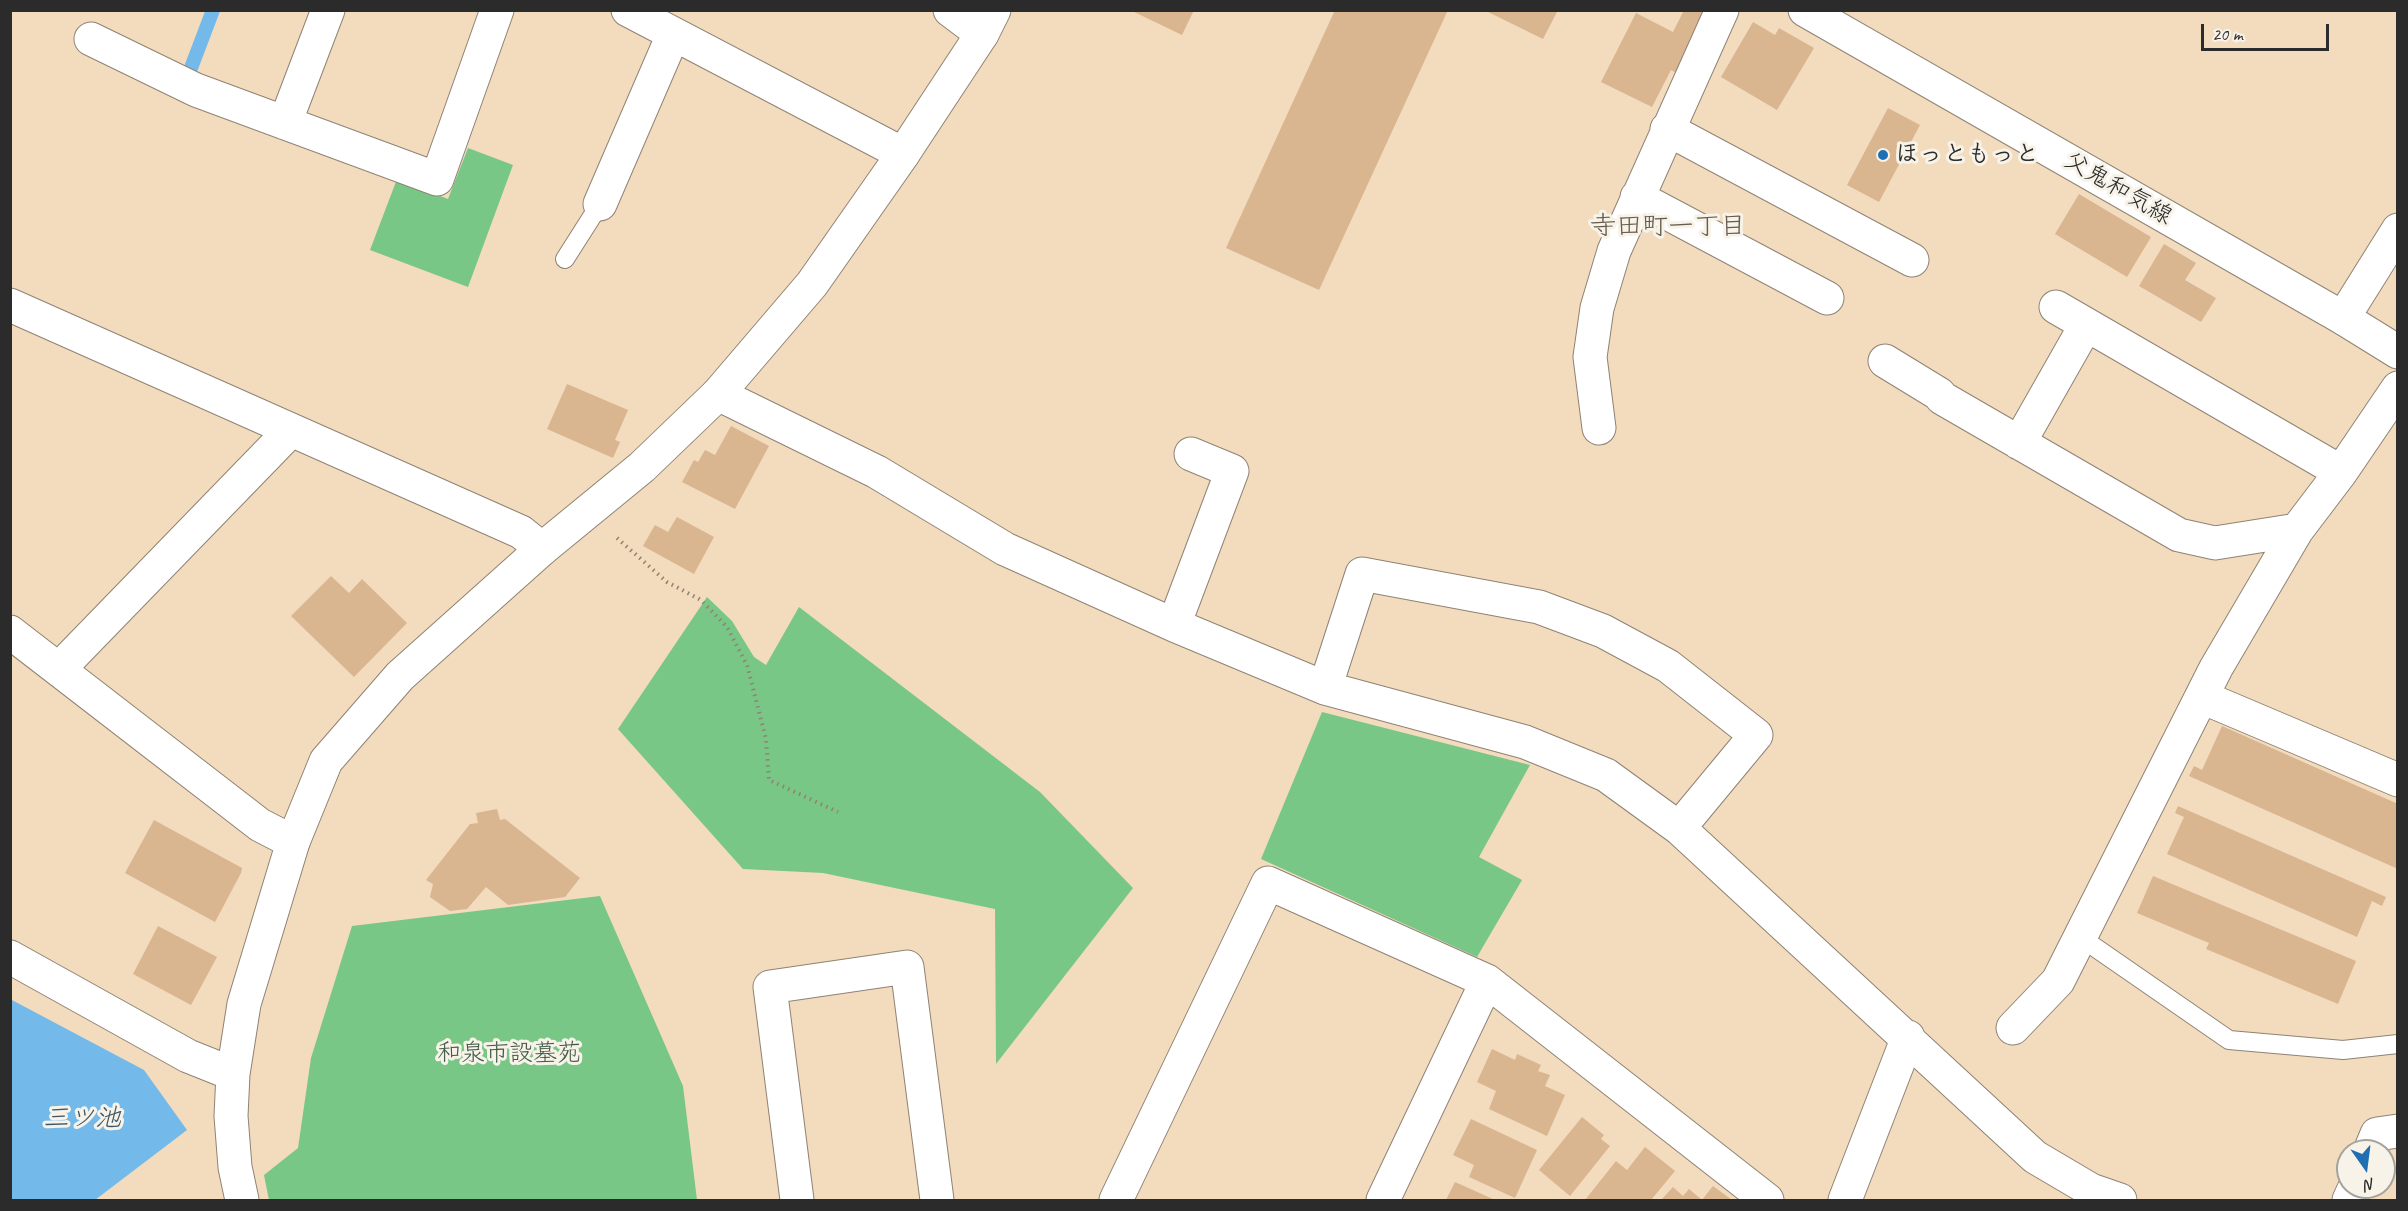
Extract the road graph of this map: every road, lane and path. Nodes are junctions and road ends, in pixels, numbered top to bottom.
1 (328, 10) edge
2 (497, 10) edge
3 (628, 10) edge
4 (950, 10) edge
5 (1722, 10) edge
6 (1805, 10) edge
7 (988, 22) edge
8 (673, 35) junction
9 (91, 39) dead end
10 (285, 123) junction
11 (1667, 129) junction
12 (903, 154) junction
13 (1637, 197) junction
14 (600, 204) joint
15 (2397, 230) edge
16 (565, 259) dead end
17 (1912, 261) dead end
18 (1827, 298) dead end
19 (10, 305) edge
20 (2055, 307) dead end
21 (2343, 318) junction
22 (2086, 325) junction
23 (2397, 352) edge
24 (1885, 361) dead end
25 (2397, 388) edge
26 (718, 394) junction
27 (1599, 428) dead end
28 (291, 430) junction
29 (2019, 443) junction
30 (1191, 454) dead end
31 (2341, 472) junction
32 (588, 512) junction
33 (2296, 530) junction
34 (542, 549) junction
35 (1174, 625) junction
36 (10, 632) edge
37 (59, 669) junction
38 (1325, 688) junction
39 (2202, 697) junction
40 (2397, 780) edge
41 (838, 812) dead end
42 (1679, 828) junction
43 (293, 842) junction
44 (2080, 937) junction
45 (10, 957) edge
46 (1487, 981) junction
47 (2013, 1028) dead end
48 (1908, 1037) junction
49 (2397, 1044) edge
50 (232, 1074) junction
51 (2397, 1131) edge
52 (2375, 1139) edge
53 (2105, 1198) edge
54 (242, 1200) edge
55 (797, 1200) edge
56 (937, 1200) edge
57 (1116, 1200) edge
58 (1383, 1200) edge
59 (1767, 1200) edge
60 (1845, 1200) edge

1 - 10 street
2 - 10 street
3 - 8 street
4 - 7 street
5 - 11 street
6 - 21 street, 父鬼和気線
7 - 12 street
8 - 12 street
8 - 14 street
9 - 10 street
11 - 13 street
11 - 17 street
12 - 26 street
13 - 18 street
13 - 27 street
14 - 16 lane
15 - 21 street
19 - 28 street
20 - 22 street
21 - 23 street, 父鬼和気線
22 - 29 street
22 - 31 street
24 - 29 street
25 - 31 street
26 - 32 street
26 - 35 street
28 - 34 street
28 - 37 street
29 - 33 street
30 - 35 street
31 - 33 street
32 - 34 street
32 - 41 path
33 - 39 street
34 - 43 street
35 - 38 street
36 - 37 street
37 - 43 street
38 - 42 street
38 - 42 street
39 - 40 street
39 - 44 street
42 - 48 street
43 - 50 street
44 - 47 street
44 - 49 lane
45 - 50 street
46 - 57 street
46 - 58 street
46 - 59 street
48 - 53 street
48 - 60 street
50 - 54 street
51 - 52 street
55 - 56 street

